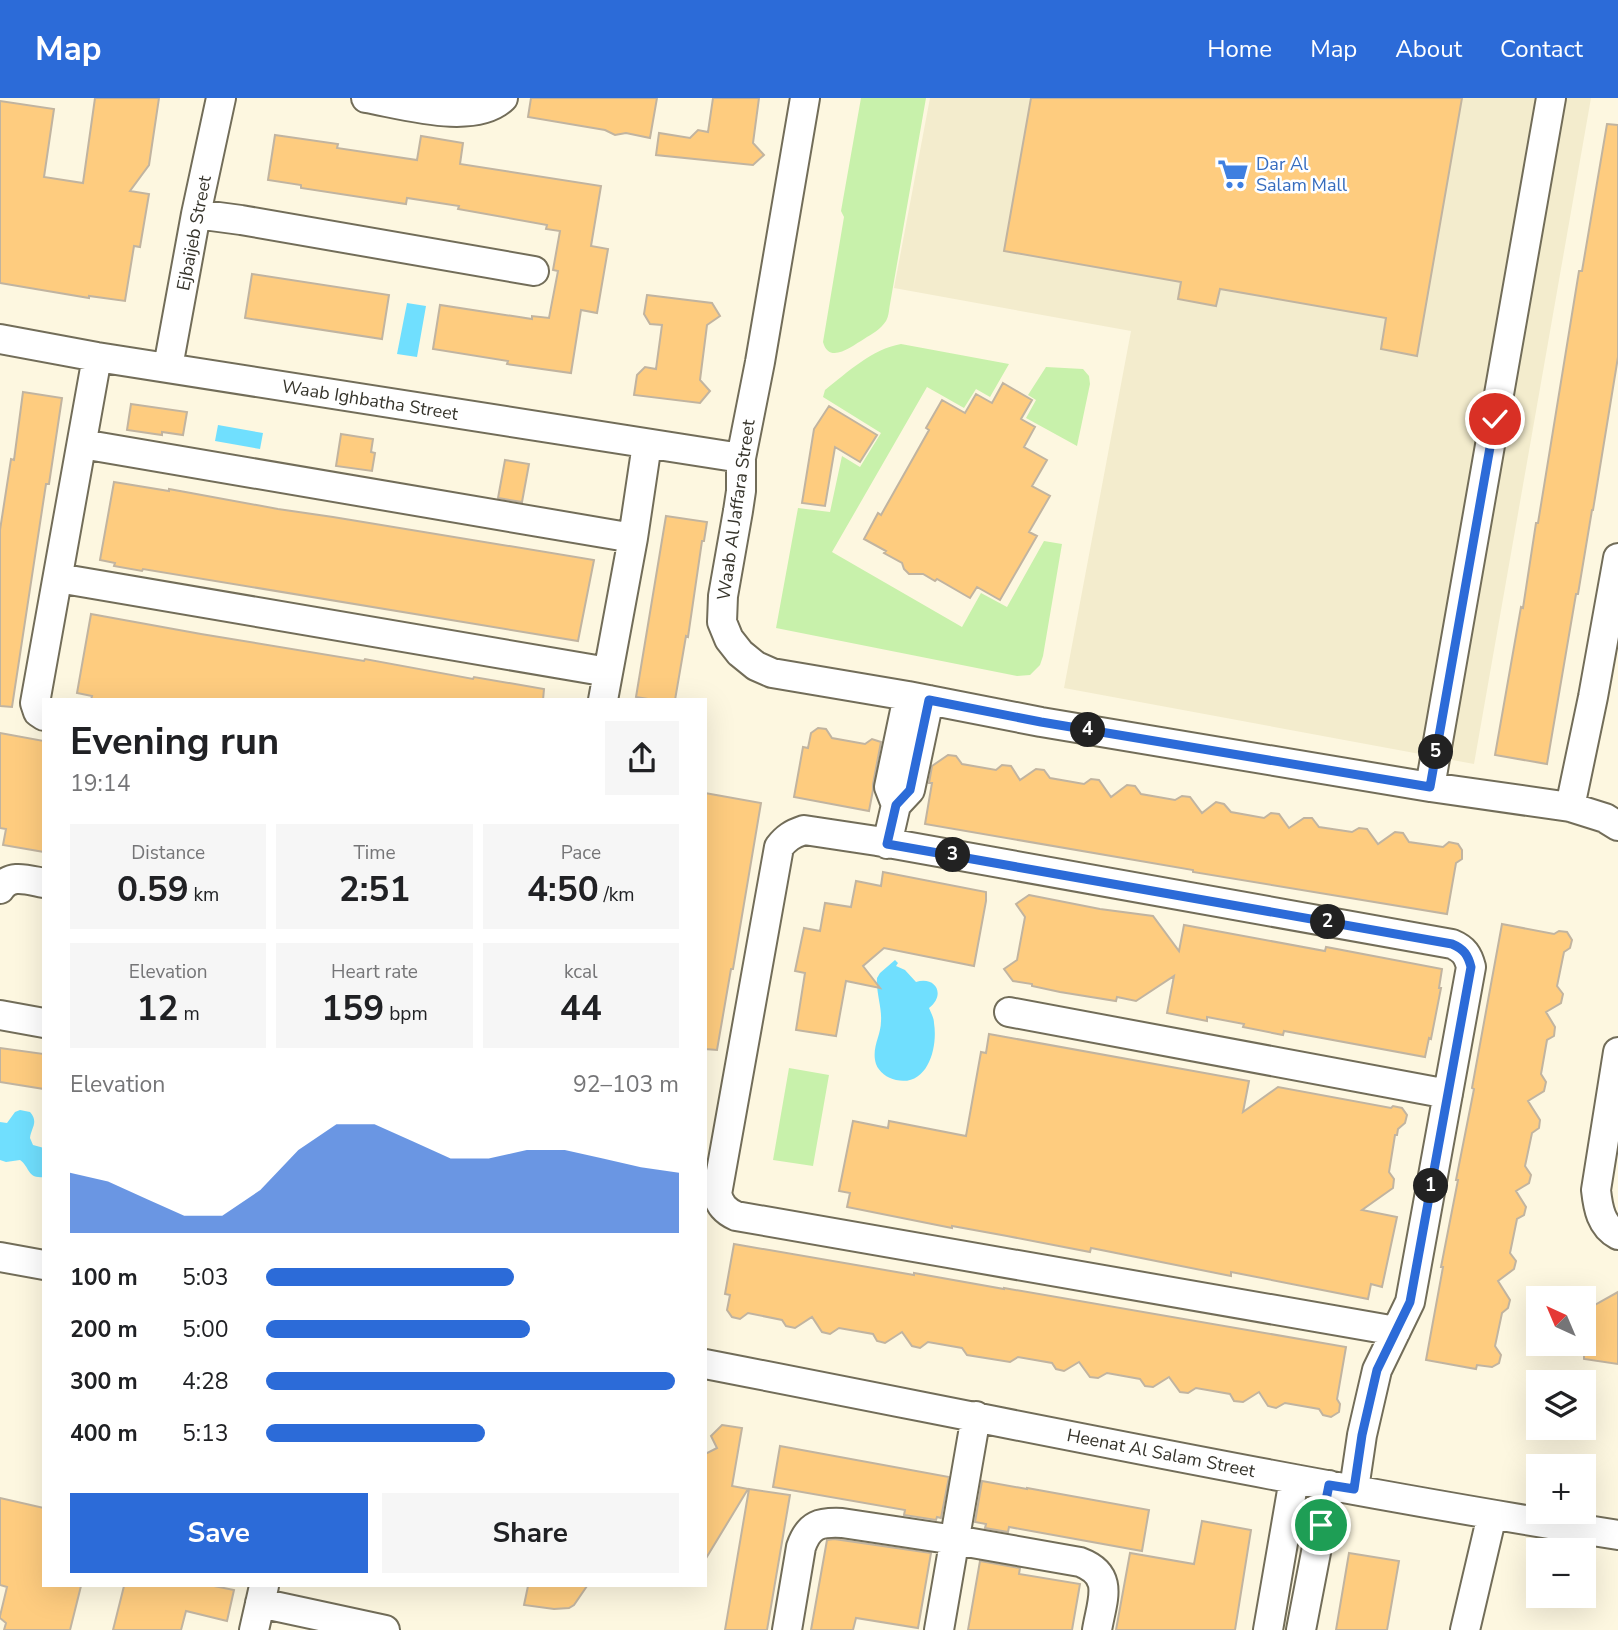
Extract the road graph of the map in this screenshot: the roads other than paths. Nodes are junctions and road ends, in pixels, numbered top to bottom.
1 (221, 98) edge
2 (366, 98) edge
3 (503, 98) edge
4 (805, 98) edge
5 (1551, 98) edge
6 (196, 214) junction
7 (534, 271) dead end
8 (0, 340) edge
9 (97, 357) junction
10 (168, 368) junction
11 (647, 443) junction
12 (82, 444) junction
13 (741, 458) junction
14 (633, 538) junction
15 (1618, 558) edge
16 (58, 578) junction
17 (608, 673) junction
18 (603, 698) edge
19 (919, 698) junction
20 (1606, 699) edge
21 (42, 715) edge
22 (1430, 787) junction
23 (1570, 807) junction
24 (1618, 826) edge
25 (887, 844) junction
26 (42, 883) edge
27 (0, 889) edge
28 (1009, 1012) dead end
29 (0, 1015) edge
30 (42, 1023) edge
31 (1618, 1052) edge
32 (1448, 1094) junction
33 (1618, 1235) edge
34 (0, 1257) edge
35 (42, 1265) edge
36 (1396, 1331) junction
37 (707, 1364) edge
38 (976, 1416) junction
39 (1294, 1479) junction
40 (1342, 1487) junction
41 (1492, 1515) junction
42 (1618, 1535) edge
43 (955, 1540) junction
44 (259, 1606) edge
45 (385, 1630) edge
46 (787, 1630) edge
47 (940, 1630) edge
48 (1097, 1630) edge
49 (1268, 1630) edge
50 (1301, 1630) edge
51 (1465, 1630) edge

1 - 6 street, Ejbaijeb Street
2 - 3 street
4 - 13 street, Waab Al Jaffara Street
5 - 22 street
6 - 7 street
6 - 10 street, Ejbaijeb Street
8 - 9 street, Waab Ighbatha Street
9 - 10 street, Waab Ighbatha Street
9 - 12 street
10 - 11 street, Waab Ighbatha Street
11 - 13 street, Waab Ighbatha Street
11 - 14 street
12 - 14 street
12 - 16 street
13 - 19 street, Waab Al Jaffara Street
14 - 17 street
15 - 20 street
16 - 17 street
16 - 21 street
17 - 18 street
19 - 22 street, Waab Al Jaffara Street
19 - 25 street
20 - 23 street
22 - 23 street, Waab Al Jaffara Street
23 - 24 street, Waab Al Jaffara Street
25 - 32 street
25 - 36 street
26 - 27 street
28 - 32 street
29 - 30 street
31 - 33 street
32 - 36 street
34 - 35 street
36 - 40 street
37 - 38 street, Heenat Al Salam Street
38 - 39 street, Heenat Al Salam Street
38 - 43 street
39 - 40 street, Heenat Al Salam Street
39 - 49 street
40 - 41 street, Heenat Al Salam Street
40 - 50 street
41 - 42 street, Heenat Al Salam Street
41 - 51 street
43 - 46 street
43 - 47 street
43 - 48 street
44 - 45 street

